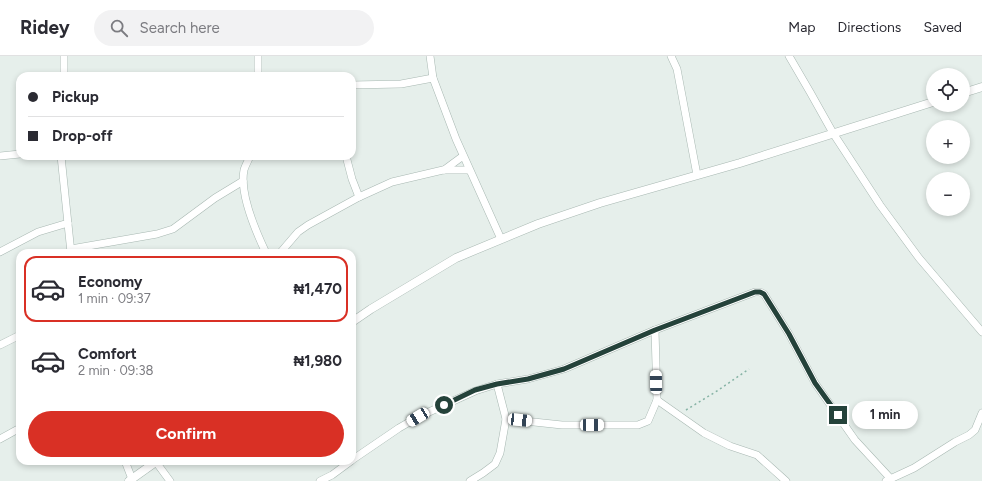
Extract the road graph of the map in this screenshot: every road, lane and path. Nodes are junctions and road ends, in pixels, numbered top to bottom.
1 (64, 56) edge
2 (258, 56) edge
3 (430, 56) edge
4 (672, 56) edge
5 (789, 56) edge
6 (64, 72) edge
7 (258, 72) edge
8 (433, 78) junction
9 (356, 85) edge
10 (982, 87) edge
11 (970, 91) edge
12 (926, 104) edge
13 (833, 133) junction
14 (16, 154) edge
15 (0, 156) edge
16 (463, 156) junction
17 (62, 160) edge
18 (248, 160) edge
19 (347, 160) edge
20 (443, 170) junction
21 (469, 170) junction
22 (697, 175) junction
23 (243, 181) junction
24 (359, 197) junction
25 (68, 223) junction
26 (501, 239) junction
27 (71, 249) edge
28 (81, 249) edge
29 (264, 249) edge
30 (283, 249) edge
31 (0, 252) edge
32 (356, 319) edge
33 (655, 330) junction
34 (982, 332) edge
35 (16, 337) edge
36 (0, 345) edge
37 (749, 368) dead end
38 (497, 384) junction
39 (657, 400) junction
40 (982, 413) edge
41 (678, 415) junction
42 (506, 419) junction
43 (16, 430) edge
44 (0, 439) edge
45 (356, 457) edge
46 (126, 465) edge
47 (151, 465) edge
48 (160, 465) edge
49 (346, 465) edge
50 (130, 480) edge
51 (888, 480) edge
52 (170, 481) edge
53 (320, 481) edge
54 (470, 481) edge
55 (786, 481) edge

1 - 6 street
2 - 7 street
3 - 8 street
4 - 22 street
5 - 13 street
8 - 9 street
8 - 16 street
10 - 11 street
12 - 13 street
13 - 22 street
13 - 34 street
14 - 15 street
16 - 20 street
16 - 21 street
17 - 25 street
18 - 23 street
19 - 24 street
20 - 21 street
20 - 24 street
21 - 26 street
22 - 26 street
23 - 28 street
23 - 29 street
24 - 30 street
25 - 27 street
25 - 31 street
26 - 32 street
33 - 38 street
33 - 39 street
33 - 51 street
35 - 36 street
37 - 41 path
38 - 42 street
38 - 45 street
39 - 41 street
39 - 42 street
40 - 51 street
41 - 55 street
42 - 54 street
43 - 44 street
46 - 50 street
47 - 50 street
48 - 52 street
49 - 53 street

